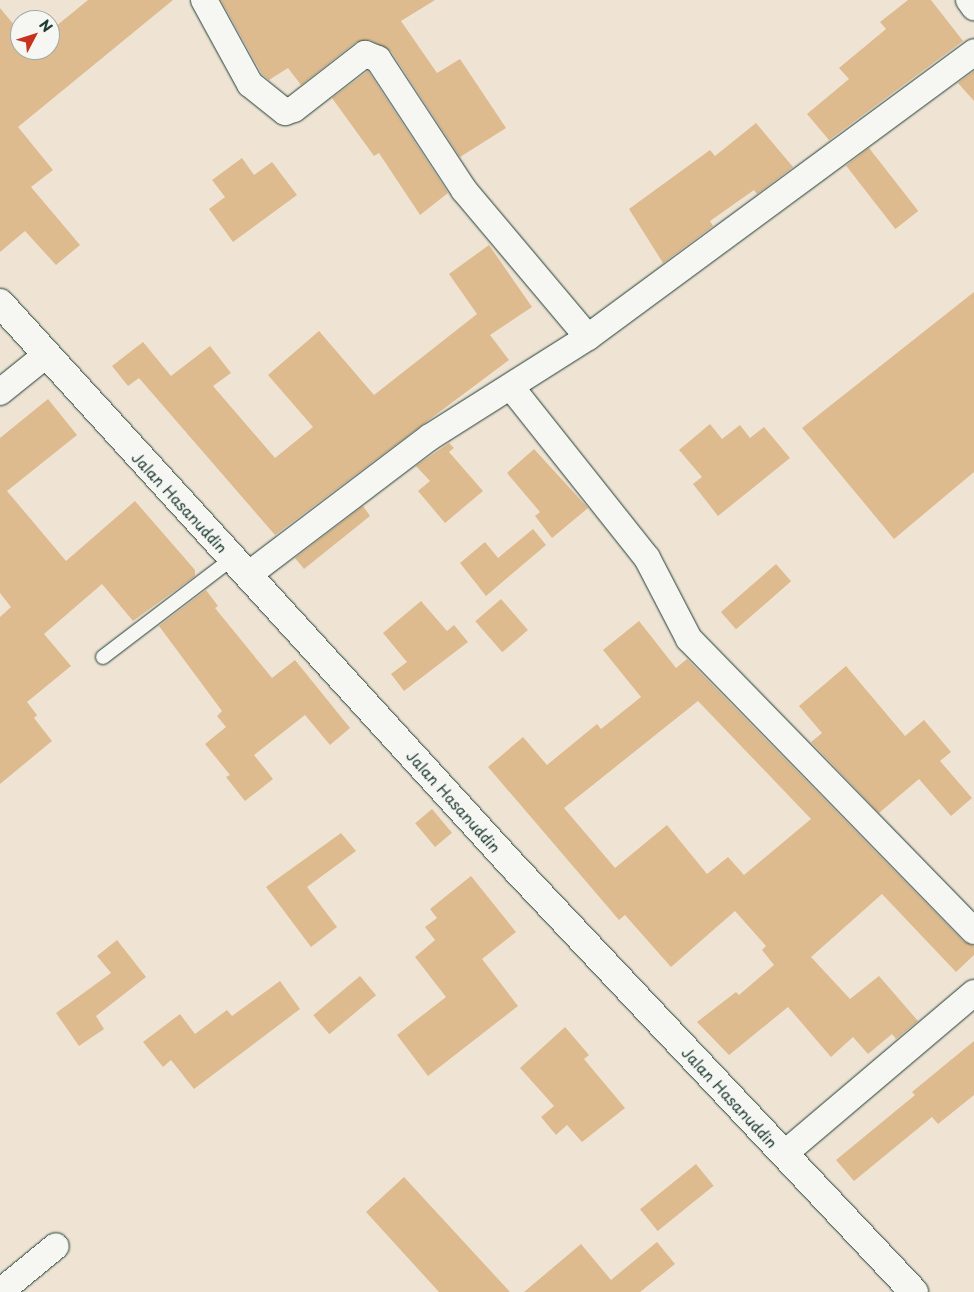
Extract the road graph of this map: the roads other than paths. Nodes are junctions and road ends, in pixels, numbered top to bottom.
1 (204, 0) edge
2 (969, 0) edge
3 (974, 8) edge
4 (974, 52) edge
5 (0, 302) edge
6 (588, 337) junction
7 (46, 356) junction
8 (511, 387) junction
9 (0, 392) edge
10 (240, 567) junction
11 (103, 657) dead end
12 (974, 931) edge
13 (974, 994) edge
14 (784, 1154) junction
15 (56, 1246) dead end
16 (902, 1288) edge
17 (0, 1292) edge

1 - 6 street
2 - 3 street
4 - 6 street
5 - 7 main road, Jalan Hasanuddin
6 - 8 street
7 - 9 street
7 - 10 main road, Jalan Hasanuddin
8 - 10 street
8 - 12 street
10 - 11 lane
10 - 14 main road, Jalan Hasanuddin
13 - 14 street
14 - 16 main road, Jalan Hasanuddin
15 - 17 street

